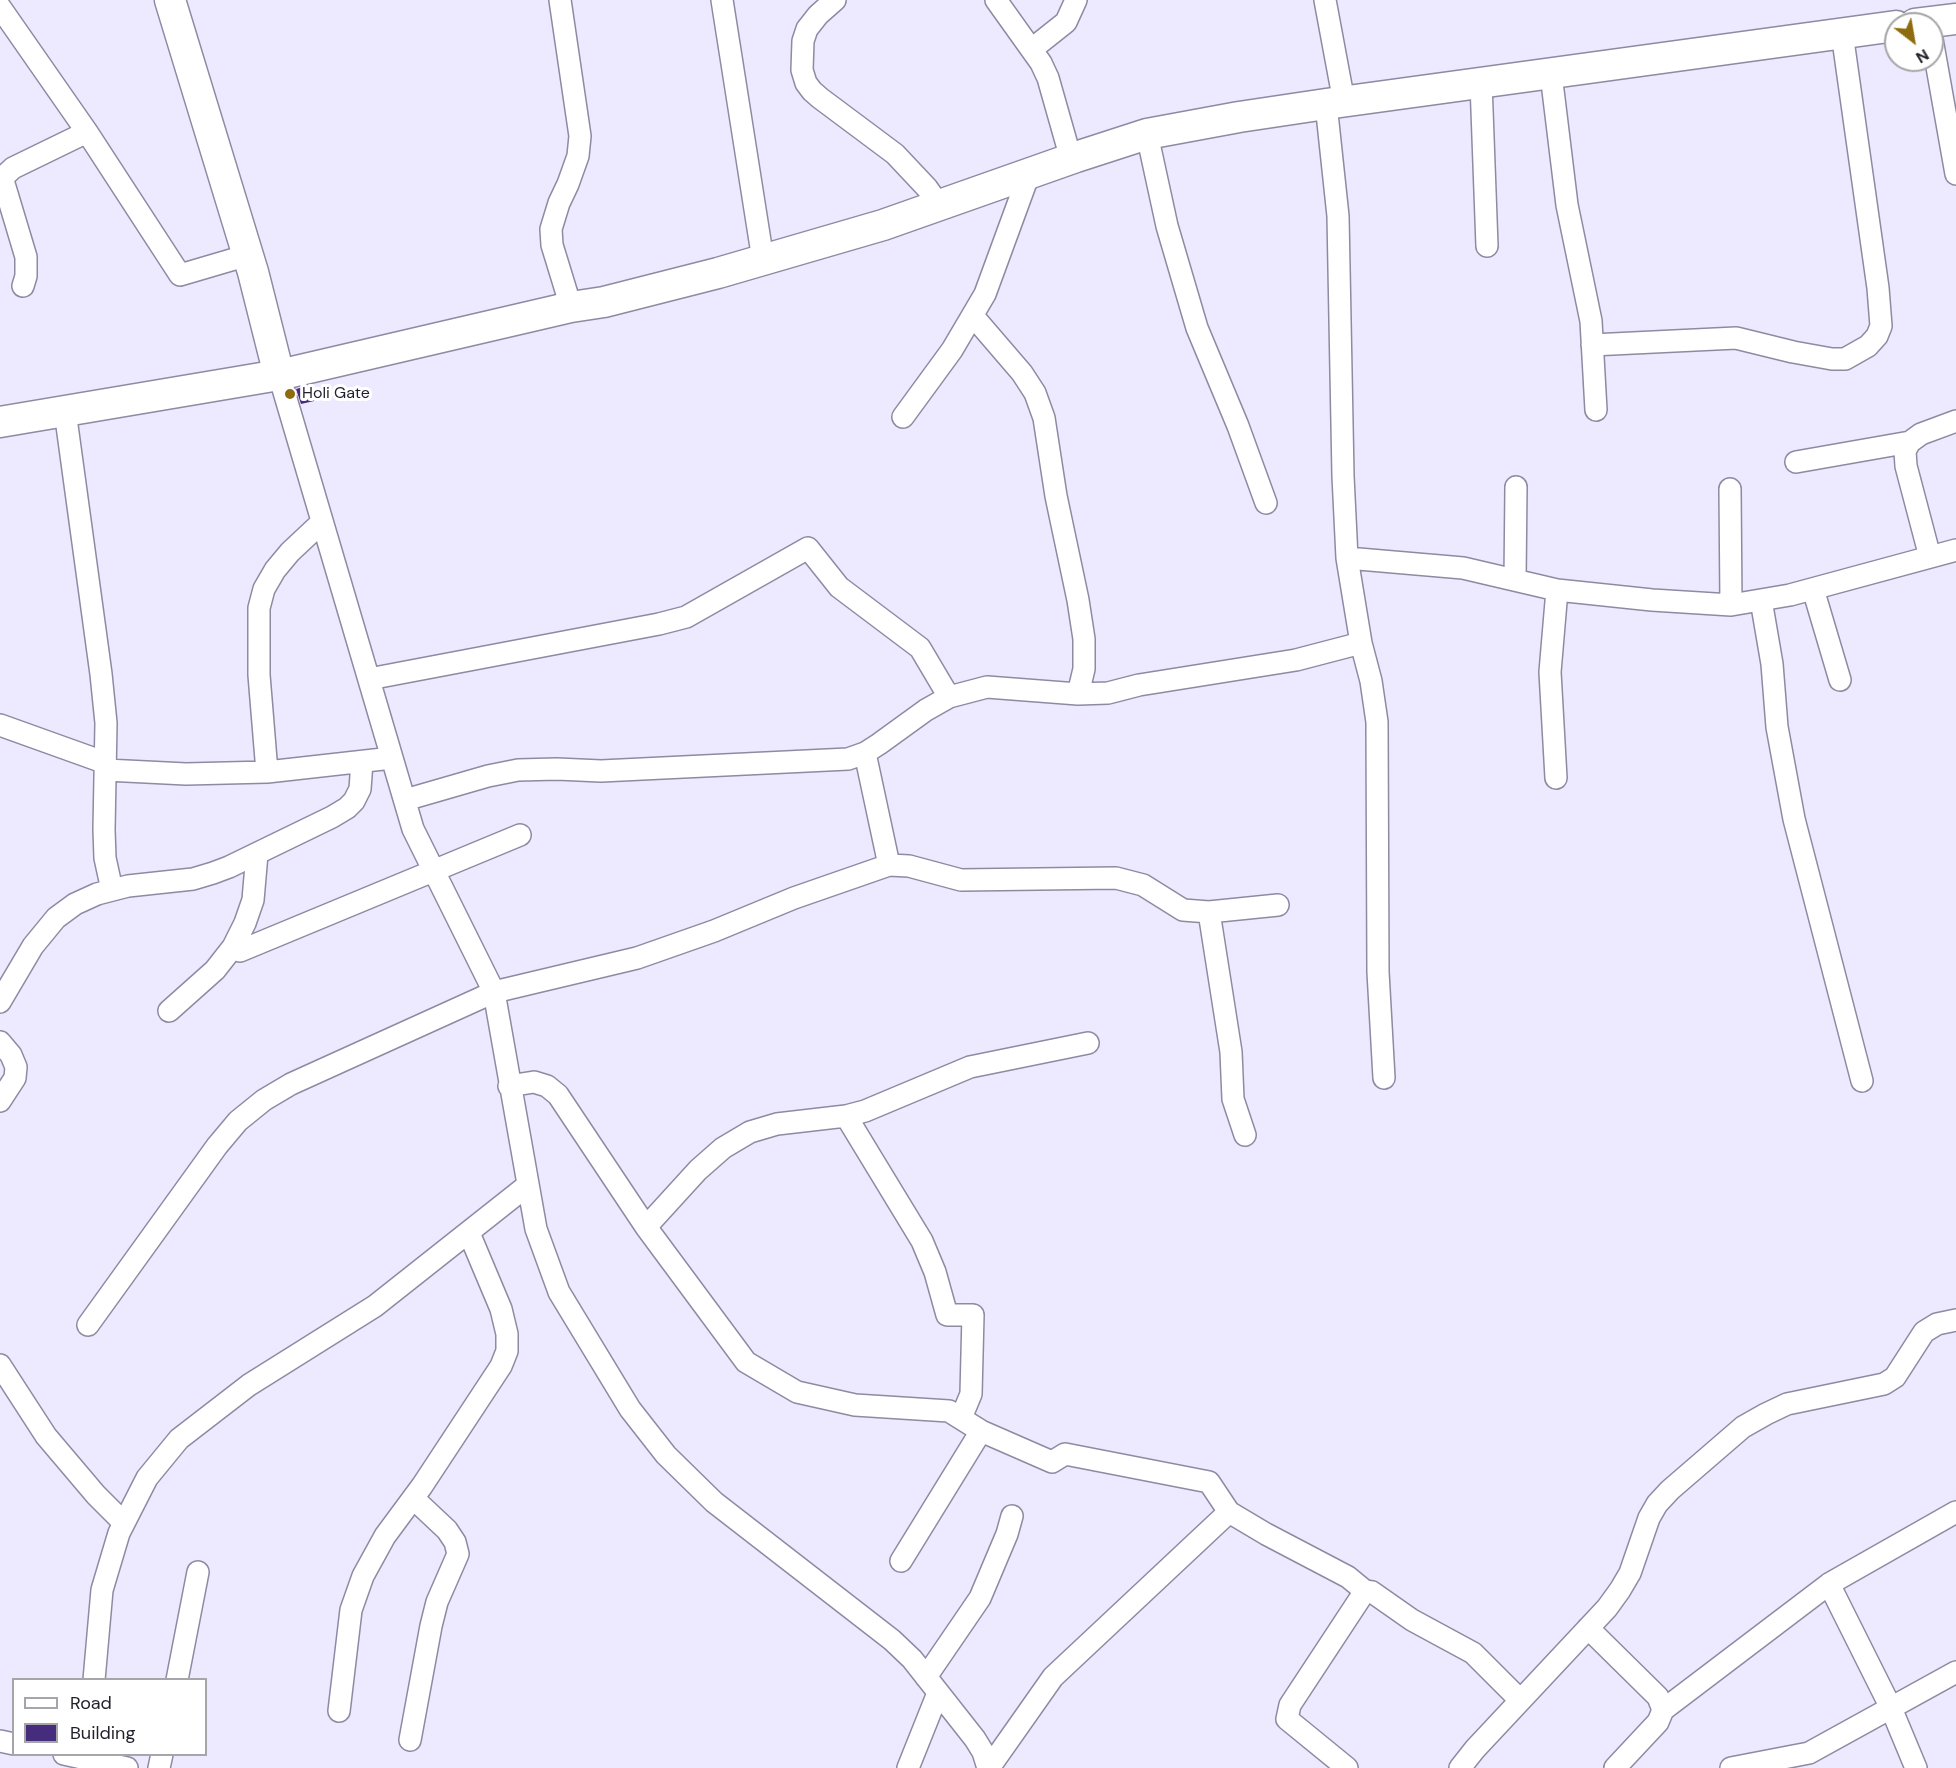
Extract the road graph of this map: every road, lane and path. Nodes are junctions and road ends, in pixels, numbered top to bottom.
1 (170, 0) edge
2 (560, 0) edge
3 (722, 0) edge
4 (836, 0) edge
5 (996, 0) edge
6 (1076, 0) edge
7 (1325, 0) edge
8 (0, 7) edge
9 (1884, 28) edge
10 (1842, 33) junction
11 (1032, 49) junction
12 (1939, 72) edge
13 (1551, 74) junction
14 (1482, 83) junction
15 (1335, 103) junction
16 (87, 132) junction
17 (1147, 134) junction
18 (1071, 159) junction
19 (1029, 174) junction
20 (1956, 174) edge
21 (1, 178) edge
22 (939, 205) junction
23 (1487, 246) dead end
24 (248, 255) junction
25 (764, 260) junction
26 (22, 286) dead end
27 (571, 307) junction
28 (973, 316) junction
29 (1592, 345) junction
30 (279, 375) junction
31 (1596, 410) dead end
32 (64, 411) junction
33 (903, 417) dead end
34 (1956, 421) edge
35 (0, 422) edge
36 (1910, 442) junction
37 (1796, 462) dead end
38 (1516, 487) dead end
39 (1730, 489) dead end
40 (1266, 503) dead end
41 (322, 522) junction
42 (1956, 550) edge
43 (1930, 557) junction
44 (1347, 558) junction
45 (1515, 580) junction
46 (1813, 589) junction
47 (1557, 590) junction
48 (1761, 600) junction
49 (1731, 605) junction
50 (1361, 644) junction
51 (369, 679) junction
52 (1840, 681) dead end
53 (1078, 694) junction
54 (949, 697) junction
55 (0, 725) edge
56 (865, 753) junction
57 (392, 758) junction
58 (362, 762) junction
59 (106, 767) junction
60 (267, 772) junction
61 (1556, 778) dead end
62 (405, 800) junction
63 (520, 835) dead end
64 (257, 854) junction
65 (889, 865) junction
66 (434, 870) junction
67 (112, 890) junction
68 (1278, 905) dead end
69 (1209, 912) junction
70 (240, 951) dead end
71 (494, 992) junction
72 (0, 1002) edge
73 (169, 1011) dead end
74 (0, 1042) edge
75 (1088, 1043) dead end
76 (1384, 1078) dead end
77 (1862, 1081) dead end
78 (509, 1086) junction
79 (0, 1101) edge
80 (846, 1116) junction
81 (1245, 1135) dead end
82 (528, 1185) junction
83 (646, 1227) junction
84 (469, 1233) junction
85 (1956, 1320) edge
86 (88, 1325) dead end
87 (0, 1365) edge
88 (961, 1419) junction
89 (981, 1431) junction
90 (413, 1498) junction
91 (1229, 1512) junction
92 (1956, 1512) edge
93 (1012, 1516) dead end
94 (124, 1522) junction
95 (901, 1561) dead end
96 (198, 1572) dead end
97 (1828, 1584) junction
98 (1365, 1591) junction
99 (1588, 1628) junction
100 (1956, 1672) edge
101 (94, 1678) edge
102 (177, 1678) edge
103 (932, 1685) junction
104 (1520, 1700) junction
105 (1891, 1708) junction
106 (1663, 1710) junction
107 (339, 1711) dead end
108 (410, 1740) dead end
109 (87, 1757) edge
110 (127, 1768) edge
111 (908, 1768) edge
112 (989, 1768) edge
113 (1347, 1768) edge
114 (1460, 1768) edge
115 (1615, 1768) edge
116 (1731, 1768) edge
117 (1916, 1768) edge

1 - 24 street
2 - 27 street
3 - 25 street
4 - 22 street
5 - 11 street
6 - 11 street
7 - 15 street
8 - 16 street
9 - 10 street
10 - 13 street
10 - 29 street
11 - 18 street
12 - 20 street
13 - 14 street
13 - 29 street
14 - 15 street
14 - 23 street
15 - 17 street
15 - 44 street
16 - 21 street
16 - 24 street
17 - 18 street
17 - 40 street
18 - 19 street
19 - 22 street
19 - 28 street
21 - 26 street
22 - 25 street
24 - 30 street
25 - 27 street
27 - 30 street
28 - 33 street
28 - 53 street
29 - 31 street
30 - 32 street
30 - 41 street
32 - 35 street
32 - 59 street
34 - 36 street
36 - 37 street
36 - 43 street
38 - 45 street
39 - 49 street
41 - 51 street
41 - 60 street
42 - 43 street
43 - 46 street
44 - 45 street
44 - 50 street
45 - 47 street
46 - 48 street
46 - 52 street
47 - 49 street
47 - 61 street
48 - 49 street
48 - 77 street
50 - 53 street
50 - 76 street
51 - 54 street
51 - 57 street
53 - 54 street
54 - 56 street
55 - 59 street
56 - 62 street
56 - 65 street
57 - 58 street
57 - 62 street
58 - 60 street
58 - 64 street
59 - 60 street
59 - 67 street
62 - 66 street
63 - 66 street
64 - 67 street
64 - 73 street
65 - 69 street
65 - 71 street
66 - 70 street
66 - 71 street
67 - 72 street
68 - 69 street
69 - 81 street
71 - 78 street
71 - 86 street
74 - 79 street
75 - 80 street
78 - 82 street
78 - 83 street
80 - 83 street
80 - 88 street
82 - 84 street
82 - 103 street
83 - 88 street
84 - 90 street
84 - 94 street
85 - 99 street
87 - 94 street
88 - 89 street
89 - 91 street
89 - 95 street
90 - 107 street
90 - 108 street
91 - 98 street
91 - 112 street
92 - 97 street
93 - 103 street
94 - 101 street
96 - 102 street
97 - 105 street
97 - 106 street
98 - 104 street
98 - 113 street
99 - 104 street
99 - 106 street
100 - 105 street
103 - 111 street
103 - 112 street
104 - 114 street
105 - 116 street
105 - 117 street
106 - 115 street
109 - 110 street

